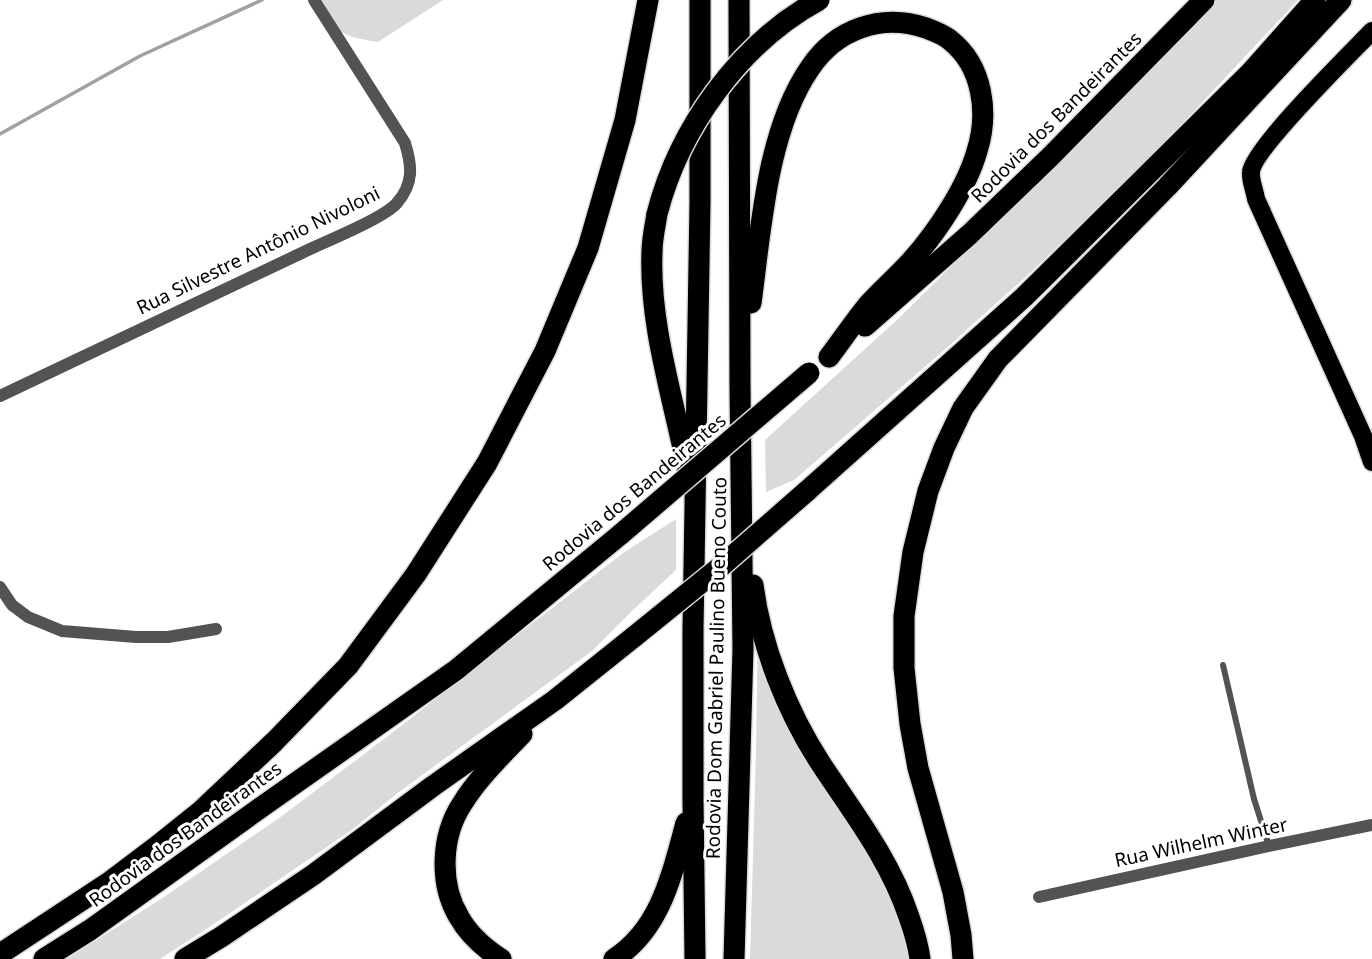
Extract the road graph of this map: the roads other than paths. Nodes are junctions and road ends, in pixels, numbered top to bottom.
1 (314, 0) edge
2 (648, 0) edge
3 (700, 0) edge
4 (739, 0) edge
5 (819, 0) edge
6 (1204, 0) edge
7 (1315, 0) edge
8 (1341, 0) edge
9 (1372, 31) edge
10 (830, 357) junction
11 (740, 385) junction
12 (0, 396) edge
13 (1372, 462) edge
14 (741, 494) junction
15 (695, 510) junction
16 (0, 587) edge
17 (216, 629) dead end
18 (1223, 665) dead end
19 (555, 700) junction
20 (693, 798) junction
21 (1372, 825) edge
22 (1269, 846) junction
23 (1039, 897) dead end
24 (0, 954) edge
25 (44, 959) edge
26 (185, 959) edge
27 (501, 959) edge
28 (614, 959) edge
29 (695, 959) edge
30 (734, 959) edge
31 (920, 959) edge
32 (963, 959) edge

1 - 12 street, Rua Silvestre Antônio Nivoloni
2 - 24 highway
3 - 15 highway, Rodovia Dom Gabriel Paulino Bueno Couto
4 - 11 highway, Rodovia Dom Gabriel Paulino Bueno Couto
5 - 15 highway, bridge
6 - 10 highway, Rodovia dos Bandeirantes
7 - 19 highway, bridge
8 - 32 highway
9 - 13 main road
10 - 11 highway
10 - 25 highway, Rodovia dos Bandeirantes, bridge
11 - 14 highway, Rodovia Dom Gabriel Paulino Bueno Couto
14 - 30 highway, Rodovia Dom Gabriel Paulino Bueno Couto
14 - 31 highway
15 - 20 highway, Rodovia Dom Gabriel Paulino Bueno Couto
16 - 17 street
18 - 22 lane
19 - 26 highway
19 - 27 highway
20 - 28 highway
20 - 29 highway, Rodovia Dom Gabriel Paulino Bueno Couto
21 - 22 street, Rua Wilhelm Winter
22 - 23 street, Rua Wilhelm Winter

